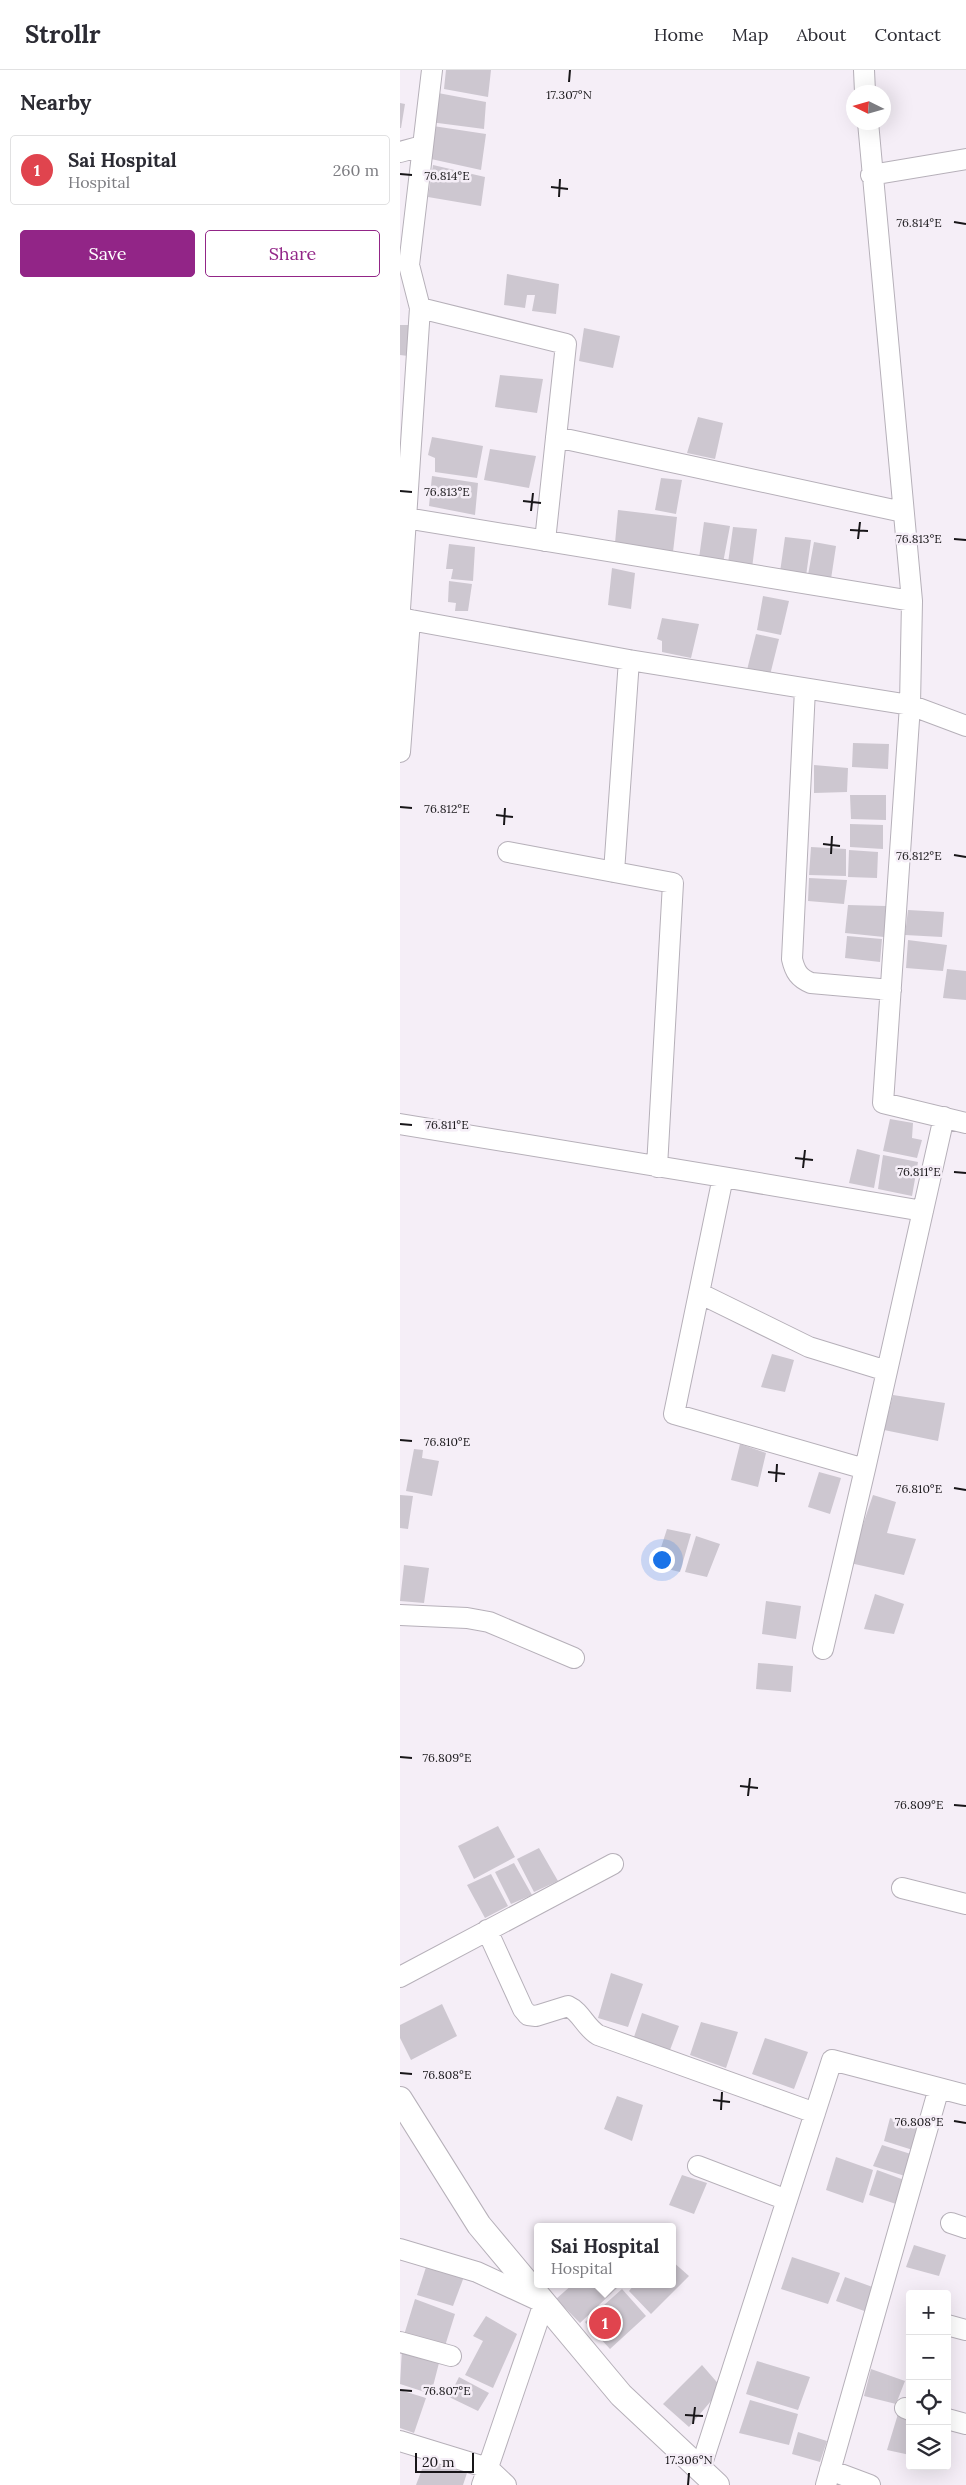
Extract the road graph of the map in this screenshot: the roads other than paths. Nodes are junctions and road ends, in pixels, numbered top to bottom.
1 (432, 70) edge
2 (864, 70) edge
3 (865, 85) edge
4 (868, 130) edge
5 (422, 146) junction
6 (400, 152) edge
7 (966, 159) edge
8 (871, 175) junction
9 (420, 308) junction
10 (556, 437) junction
11 (903, 512) junction
12 (403, 517) edge
13 (545, 541) junction
14 (912, 602) junction
15 (403, 616) edge
16 (629, 660) junction
17 (805, 689) junction
18 (910, 706) junction
19 (966, 726) edge
20 (400, 752) edge
21 (508, 852) dead end
22 (614, 872) junction
23 (891, 990) junction
24 (944, 1117) junction
25 (966, 1123) edge
26 (400, 1124) edge
27 (657, 1167) junction
28 (723, 1178) junction
29 (923, 1211) junction
30 (699, 1293) junction
31 (887, 1371) junction
32 (865, 1469) junction
33 (400, 1615) edge
34 (822, 1649) dead end
35 (574, 1658) dead end
36 (613, 1864) dead end
37 (902, 1888) dead end
38 (966, 1904) edge
39 (487, 1930) junction
40 (400, 1977) edge
41 (939, 2088) junction
42 (966, 2095) edge
43 (400, 2098) edge
44 (815, 2113) junction
45 (698, 2166) dead end
46 (787, 2200) junction
47 (400, 2248) edge
48 (544, 2303) junction
49 (951, 2326) edge
50 (966, 2330) edge
51 (400, 2342) edge
52 (451, 2356) dead end
53 (951, 2420) edge
54 (966, 2424) edge
55 (400, 2441) edge
56 (485, 2476) edge
57 (828, 2477) edge
58 (708, 2478) edge
59 (506, 2485) edge
60 (870, 2485) edge

1 - 5 street
2 - 3 street
4 - 8 street
5 - 6 street
5 - 9 street
7 - 8 street
8 - 11 street
9 - 10 street
9 - 12 street
10 - 11 street
10 - 13 street
11 - 14 street
12 - 13 street
12 - 15 street
13 - 14 street
14 - 18 street
15 - 16 street
15 - 20 street
16 - 17 street
16 - 22 street
17 - 18 street
17 - 23 street
18 - 19 street
18 - 23 street
21 - 22 street
22 - 27 street
23 - 24 street
24 - 25 street
24 - 29 street
26 - 27 street
27 - 28 street
28 - 29 street
28 - 30 street
29 - 31 street
30 - 31 street
30 - 32 street
31 - 32 street
32 - 34 street
33 - 35 street
36 - 39 street
37 - 38 street
39 - 40 street
39 - 44 street
41 - 42 street
41 - 44 street
41 - 57 street
43 - 48 street
44 - 46 street
45 - 46 street
46 - 58 street
47 - 48 street
48 - 56 street
48 - 58 street
49 - 50 street
51 - 52 street
53 - 54 street
55 - 56 street
56 - 59 street
57 - 60 street

